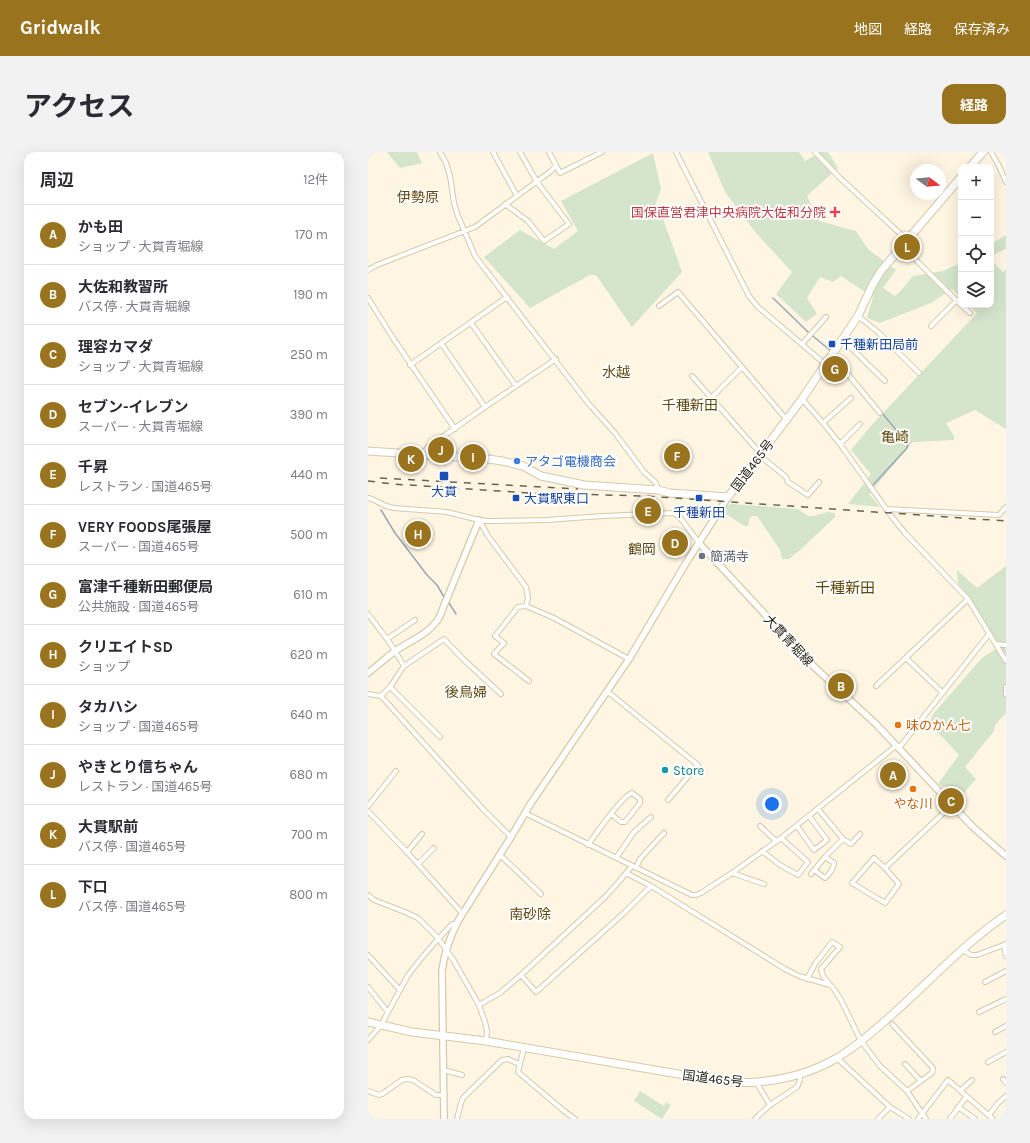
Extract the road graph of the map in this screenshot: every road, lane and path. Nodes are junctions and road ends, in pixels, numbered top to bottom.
1 (440, 152) edge
2 (493, 152) edge
3 (520, 152) edge
4 (549, 152) edge
5 (602, 152) edge
6 (676, 152) edge
7 (815, 152) edge
8 (983, 152) edge
9 (991, 152) edge
10 (973, 164) edge
11 (556, 166) junction
12 (958, 180) edge
13 (537, 182) junction
14 (1006, 182) edge
15 (517, 196) junction
16 (505, 204) junction
17 (464, 232) junction
18 (907, 240) junction
19 (902, 246) junction
20 (368, 270) edge
21 (507, 297) junction
22 (368, 298) edge
23 (956, 300) joint
24 (659, 306) dead end
25 (964, 308) edge
26 (970, 314) dead end
27 (858, 316) junction
28 (826, 317) dead end
29 (471, 323) junction
30 (931, 326) dead end
31 (842, 339) junction
32 (441, 343) junction
33 (802, 344) junction
34 (832, 355) junction
35 (556, 359) junction
36 (410, 364) junction
37 (825, 364) junction
38 (742, 367) junction
39 (919, 373) dead end
40 (692, 376) dead end
41 (885, 381) dead end
42 (516, 386) junction
43 (711, 398) junction
44 (851, 398) dead end
45 (802, 399) junction
46 (485, 407) junction
47 (880, 412) dead end
48 (786, 420) junction
49 (823, 423) junction
50 (860, 424) dead end
51 (454, 429) junction
52 (840, 444) junction
53 (368, 451) edge
54 (760, 454) junction
55 (422, 455) junction
56 (819, 482) dead end
57 (658, 490) junction
58 (728, 497) junction
59 (368, 498) edge
60 (1006, 507) edge
61 (886, 508) junction
62 (479, 520) junction
63 (699, 542) junction
64 (968, 599) junction
65 (526, 606) junction
66 (368, 614) edge
67 (415, 620) dead end
68 (989, 634) junction
69 (387, 639) junction
70 (996, 644) junction
71 (1006, 645) edge
72 (395, 652) junction
73 (906, 658) junction
74 (629, 659) junction
75 (1006, 661) edge
76 (404, 666) junction
77 (368, 673) edge
78 (528, 681) dead end
79 (390, 686) junction
80 (876, 686) dead end
81 (1006, 687) edge
82 (608, 692) junction
83 (943, 693) junction
84 (368, 694) edge
85 (501, 694) dead end
86 (1006, 694) edge
87 (381, 696) junction
88 (440, 736) dead end
89 (898, 747) junction
90 (396, 771) dead end
91 (668, 800) dead end
92 (952, 805) junction
93 (368, 806) edge
94 (818, 809) junction
95 (368, 811) edge
96 (525, 813) junction
97 (611, 814) junction
98 (809, 816) junction
99 (651, 817) dead end
100 (760, 826) dead end
101 (797, 826) junction
102 (664, 833) dead end
103 (422, 834) dead end
104 (860, 834) dead end
105 (511, 838) junction
106 (781, 838) junction
107 (843, 839) junction
108 (776, 841) junction
109 (588, 844) junction
110 (434, 848) dead end
111 (762, 851) junction
112 (407, 852) junction
113 (500, 855) junction
114 (1006, 856) edge
115 (825, 857) junction
116 (616, 858) junction
117 (418, 864) junction
118 (634, 867) junction
119 (885, 868) junction
120 (814, 870) junction
121 (626, 873) junction
122 (732, 873) junction
123 (811, 874) dead end
124 (764, 884) dead end
125 (651, 886) junction
126 (541, 894) dead end
127 (368, 895) edge
128 (462, 913) junction
129 (1006, 915) edge
130 (456, 924) junction
131 (438, 938) junction
132 (1005, 945) edge
133 (963, 950) junction
134 (447, 951) junction
135 (368, 955) edge
136 (1006, 956) edge
137 (1006, 971) edge
138 (521, 975) junction
139 (808, 979) junction
140 (985, 982) dead end
141 (830, 985) junction
142 (368, 987) edge
143 (400, 990) junction
144 (1006, 999) edge
145 (479, 1005) junction
146 (388, 1012) junction
147 (979, 1012) dead end
148 (368, 1022) edge
149 (892, 1024) dead end
150 (381, 1025) junction
151 (1006, 1026) edge
152 (995, 1032) dead end
153 (443, 1036) junction
154 (368, 1040) edge
155 (486, 1041) junction
156 (861, 1042) junction
157 (524, 1048) junction
158 (1006, 1052) edge
159 (837, 1058) junction
160 (988, 1062) dead end
161 (519, 1064) junction
162 (905, 1064) dead end
163 (443, 1070) junction
164 (799, 1074) junction
165 (462, 1075) dead end
166 (1003, 1079) dead end
167 (972, 1080) dead end
168 (921, 1081) junction
169 (756, 1082) junction
170 (1006, 1083) edge
171 (368, 1091) edge
172 (907, 1091) junction
173 (960, 1091) junction
174 (444, 1095) junction
175 (1006, 1096) edge
176 (966, 1097) junction
177 (770, 1105) junction
178 (890, 1107) junction
179 (958, 1107) junction
180 (922, 1113) junction
181 (989, 1115) junction
182 (444, 1119) edge
183 (457, 1119) edge
184 (576, 1119) edge
185 (755, 1119) edge
186 (878, 1119) edge
187 (909, 1119) edge
188 (918, 1119) edge
189 (926, 1119) edge
190 (950, 1119) edge
191 (975, 1119) edge
192 (993, 1119) edge

1 - 17 street
2 - 15 street
3 - 13 street
4 - 11 street
5 - 11 street
6 - 33 street
7 - 18 street
8 - 10 highway
9 - 14 street
11 - 13 street
12 - 18 highway, 国道465号
13 - 15 street
13 - 16 street
15 - 16 street
16 - 17 street
17 - 20 street
17 - 21 street
18 - 19 highway, 国道465号
19 - 23 street
19 - 27 highway, 国道465号
21 - 29 street
21 - 35 street
22 - 36 street
23 - 30 street
24 - 38 street
25 - 26 street
27 - 31 highway, 国道465号
27 - 39 street
28 - 33 street
29 - 32 street
29 - 42 street
31 - 34 highway, 国道465号
31 - 41 street
32 - 36 street
32 - 46 street
33 - 37 street
34 - 37 highway, 国道465号
34 - 47 street
35 - 42 street
35 - 57 street
36 - 51 street
37 - 45 highway, 国道465号
38 - 43 street
38 - 48 street
40 - 43 street
42 - 46 street
43 - 54 street
44 - 49 street
45 - 48 highway, 国道465号
45 - 49 street
46 - 51 street
48 - 54 highway, 国道465号
49 - 52 street
50 - 52 street
51 - 55 street
52 - 61 street
53 - 55 highway, 国道465号
54 - 56 street
54 - 58 highway, 国道465号
55 - 57 highway, 国道465号
57 - 58 highway, 国道465号
58 - 63 street
59 - 62 street
60 - 61 street
61 - 64 street
62 - 63 street
62 - 65 street
62 - 72 street
63 - 74 street
63 - 89 street, 大貫青堀線
64 - 68 street
64 - 73 street
65 - 74 street
65 - 78 street
66 - 69 street
67 - 69 street
68 - 70 street
68 - 83 street
69 - 72 street
70 - 71 street
70 - 75 street
72 - 76 street
72 - 77 street
73 - 80 street
73 - 83 street
74 - 82 street
76 - 79 street
76 - 85 street
79 - 87 street
79 - 88 street
81 - 86 street
82 - 91 street
82 - 96 street
83 - 89 street
84 - 87 street
87 - 105 street
89 - 92 street, 大貫青堀線
89 - 94 street
90 - 93 street
92 - 114 street, 大貫青堀線
92 - 119 street
94 - 98 street
94 - 107 street
95 - 112 street
96 - 105 street
96 - 109 street
97 - 97 street
97 - 109 street
98 - 101 street
98 - 101 street
99 - 116 street
100 - 108 street
101 - 106 street
102 - 118 street
103 - 112 street
104 - 107 street
105 - 113 street
106 - 108 street
106 - 111 street
107 - 115 street
108 - 111 street
109 - 116 street
110 - 117 street
111 - 122 street
112 - 117 street
113 - 126 street
113 - 128 street
115 - 120 street
115 - 120 street
116 - 118 street
117 - 128 street
118 - 121 street
118 - 122 street
119 - 119 street
120 - 123 street
121 - 125 street
121 - 138 street
122 - 124 street
125 - 138 street
125 - 139 street
127 - 131 street
128 - 130 street
129 - 133 highway, 国道465号
130 - 131 street
130 - 134 street
131 - 134 street
131 - 143 street
132 - 133 street
132 - 136 street
133 - 156 highway, 国道465号
134 - 145 street
134 - 153 street
135 - 143 street
137 - 140 street
138 - 145 street
139 - 141 street
139 - 141 street
141 - 156 street
142 - 146 street
143 - 146 street
144 - 147 street
145 - 155 street
146 - 150 street
148 - 150 highway, 国道465号
149 - 168 street
150 - 153 highway, 国道465号
150 - 154 street
151 - 152 street
153 - 155 highway, 国道465号
153 - 163 street
155 - 157 highway, 国道465号
156 - 159 highway, 国道465号
156 - 172 street
157 - 161 street
157 - 169 highway, 国道465号
158 - 160 street
159 - 164 highway, 国道465号
159 - 178 street
161 - 183 street
161 - 184 street
162 - 168 street
163 - 165 street
163 - 174 street
164 - 169 highway, 国道465号
164 - 177 street
166 - 170 street
167 - 173 street
168 - 172 street
169 - 177 street
171 - 174 street
172 - 180 street
173 - 176 street
173 - 180 street
174 - 182 street
175 - 181 street
176 - 179 street
176 - 181 street
177 - 185 street
178 - 186 street
178 - 187 street
179 - 190 street
179 - 191 street
180 - 188 street
180 - 189 street
181 - 192 street

